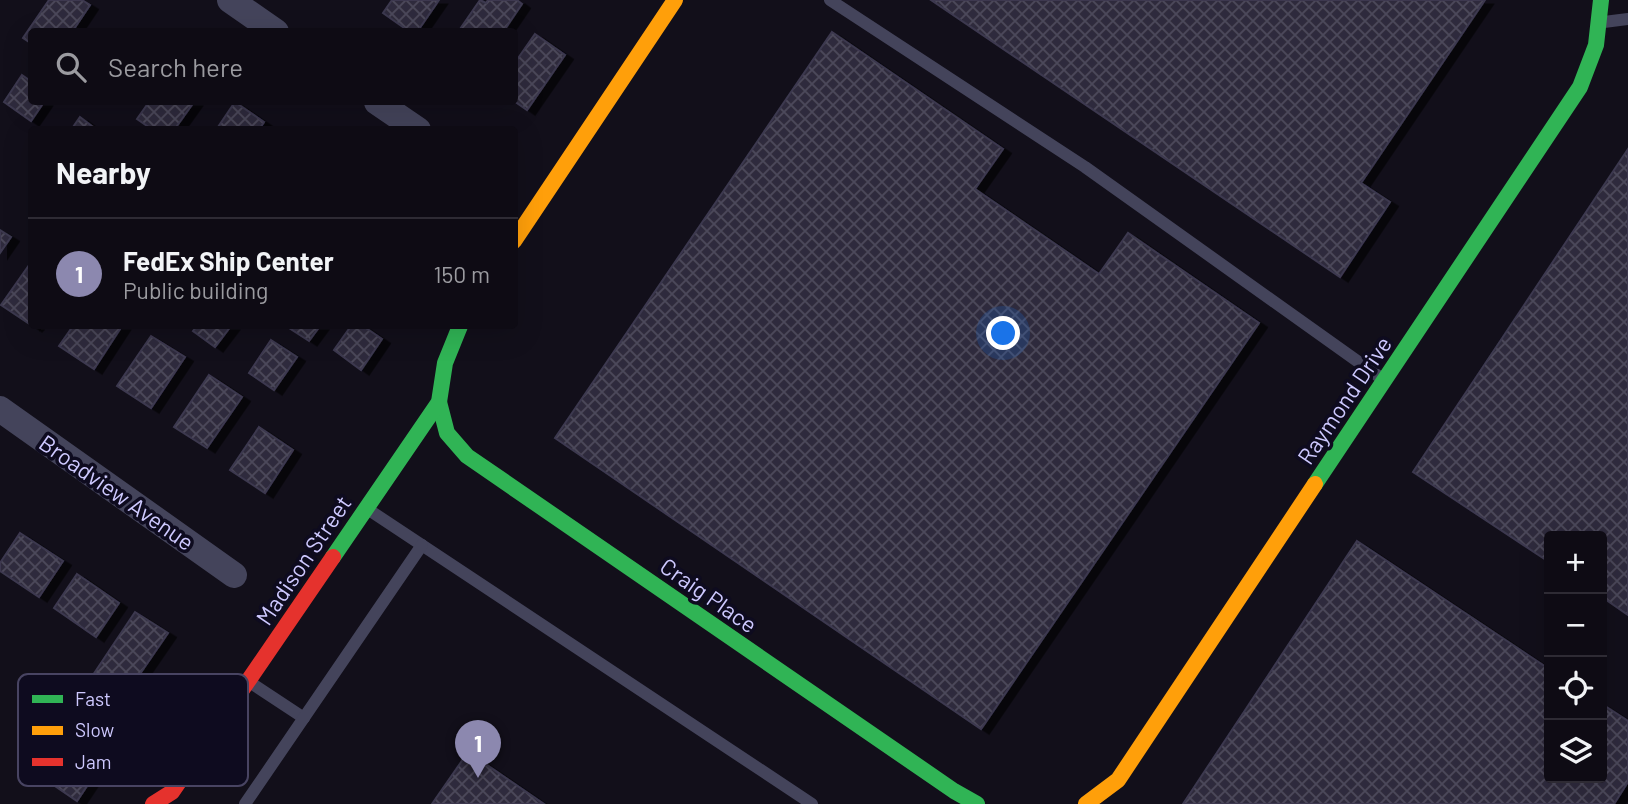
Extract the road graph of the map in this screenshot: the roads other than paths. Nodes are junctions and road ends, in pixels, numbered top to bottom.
1 (230, 0) edge
2 (675, 0) edge
3 (830, 0) edge
4 (1601, 0) edge
5 (1628, 19) edge
6 (1601, 22) junction
7 (270, 28) edge
8 (381, 105) edge
9 (412, 126) edge
10 (518, 235) edge
11 (458, 329) edge
12 (1384, 380) junction
13 (439, 402) junction
14 (0, 409) edge
15 (366, 508) junction
16 (422, 545) junction
17 (234, 575) dead end
18 (248, 681) joint
19 (304, 718) junction
20 (176, 786) edge
21 (153, 804) edge
22 (245, 804) edge
23 (812, 804) edge
24 (978, 804) edge
25 (1086, 804) edge

1 - 7 street
2 - 10 street
3 - 12 lane
4 - 6 street, Raymond Drive
5 - 6 lane
6 - 12 street, Raymond Drive
8 - 9 street
11 - 13 street, Madison Street
12 - 25 street, Raymond Drive
13 - 15 street, Madison Street
13 - 24 street, Craig Place
14 - 17 street, Broadview Avenue
15 - 16 lane
15 - 18 street, Madison Street
16 - 19 lane
16 - 23 lane
18 - 19 lane
19 - 22 lane
20 - 21 street, Madison Street

